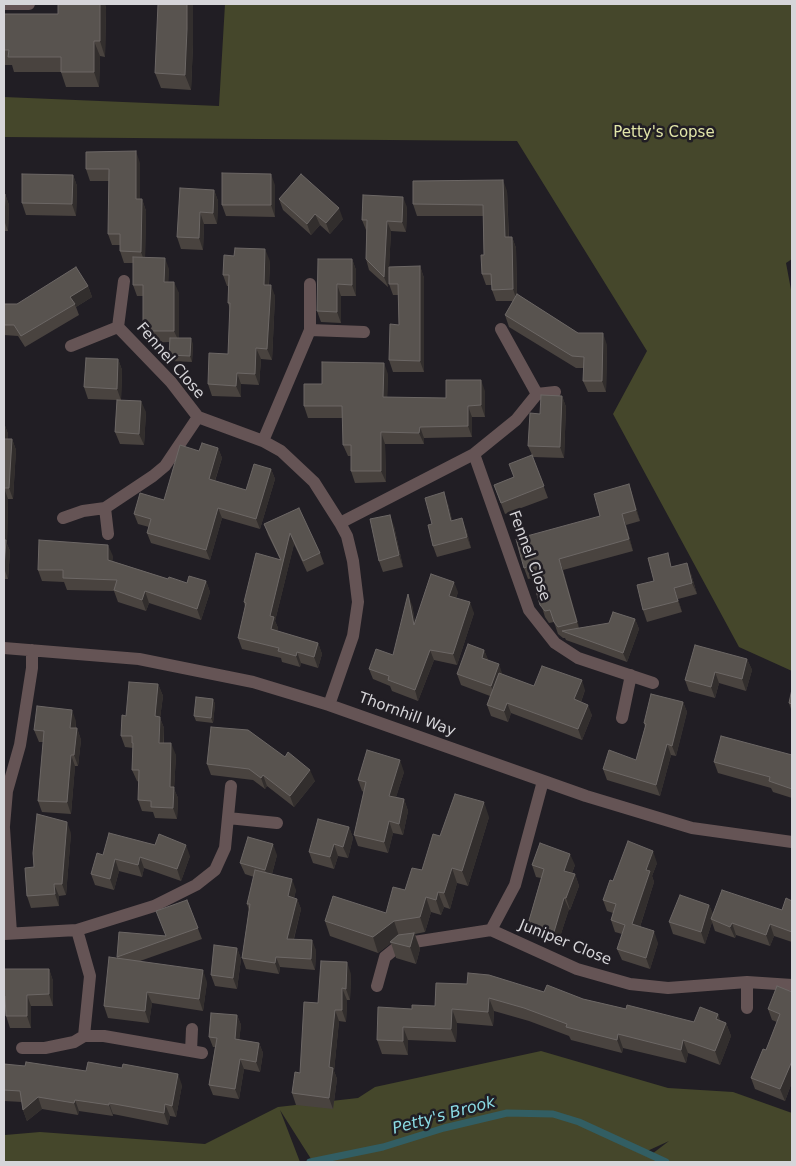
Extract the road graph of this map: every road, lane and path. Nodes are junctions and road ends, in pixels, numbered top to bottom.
1 (4, 4) edge
2 (29, 4) edge
3 (124, 281) dead end
4 (310, 284) dead end
5 (118, 327) junction
6 (501, 329) dead end
7 (310, 330) junction
8 (364, 332) dead end
9 (72, 346) dead end
10 (555, 392) dead end
11 (537, 394) junction
12 (198, 417) junction
13 (263, 441) junction
14 (474, 454) junction
15 (104, 508) junction
16 (63, 518) dead end
17 (340, 523) junction
18 (108, 534) dead end
19 (4, 648) edge
20 (32, 650) junction
21 (631, 675) junction
22 (653, 683) dead end
23 (330, 705) junction
24 (622, 718) dead end
25 (543, 781) junction
26 (231, 786) dead end
27 (228, 818) junction
28 (277, 823) dead end
29 (4, 827) edge
30 (792, 842) edge
31 (77, 930) junction
32 (491, 930) junction
33 (8, 933) edge
34 (747, 982) junction
35 (792, 985) edge
36 (377, 986) dead end
37 (747, 1008) dead end
38 (192, 1029) dead end
39 (84, 1036) junction
40 (22, 1048) dead end

1 - 2 street
3 - 5 street, Fennel Close
4 - 7 street
5 - 9 street, Fennel Close
5 - 12 street, Fennel Close
6 - 11 street
7 - 8 street
7 - 13 street
10 - 11 street
11 - 14 street
12 - 13 street, Fennel Close
12 - 15 street, Fennel Close
13 - 17 street, Fennel Close
14 - 17 street
14 - 21 street, Fennel Close
15 - 16 street, Fennel Close
15 - 18 street
17 - 23 street, Fennel Close
19 - 20 street, Thornhill Way
20 - 23 street, Thornhill Way
20 - 29 street
21 - 22 street, Fennel Close
21 - 24 street
23 - 25 street, Thornhill Way
25 - 30 street, Thornhill Way
25 - 32 street, Juniper Close
26 - 27 street
27 - 28 street
27 - 31 street
29 - 33 street
31 - 33 street
31 - 39 street
32 - 34 street, Juniper Close
32 - 36 street
34 - 35 street, Juniper Close
34 - 37 street
38 - 39 street
39 - 40 street

